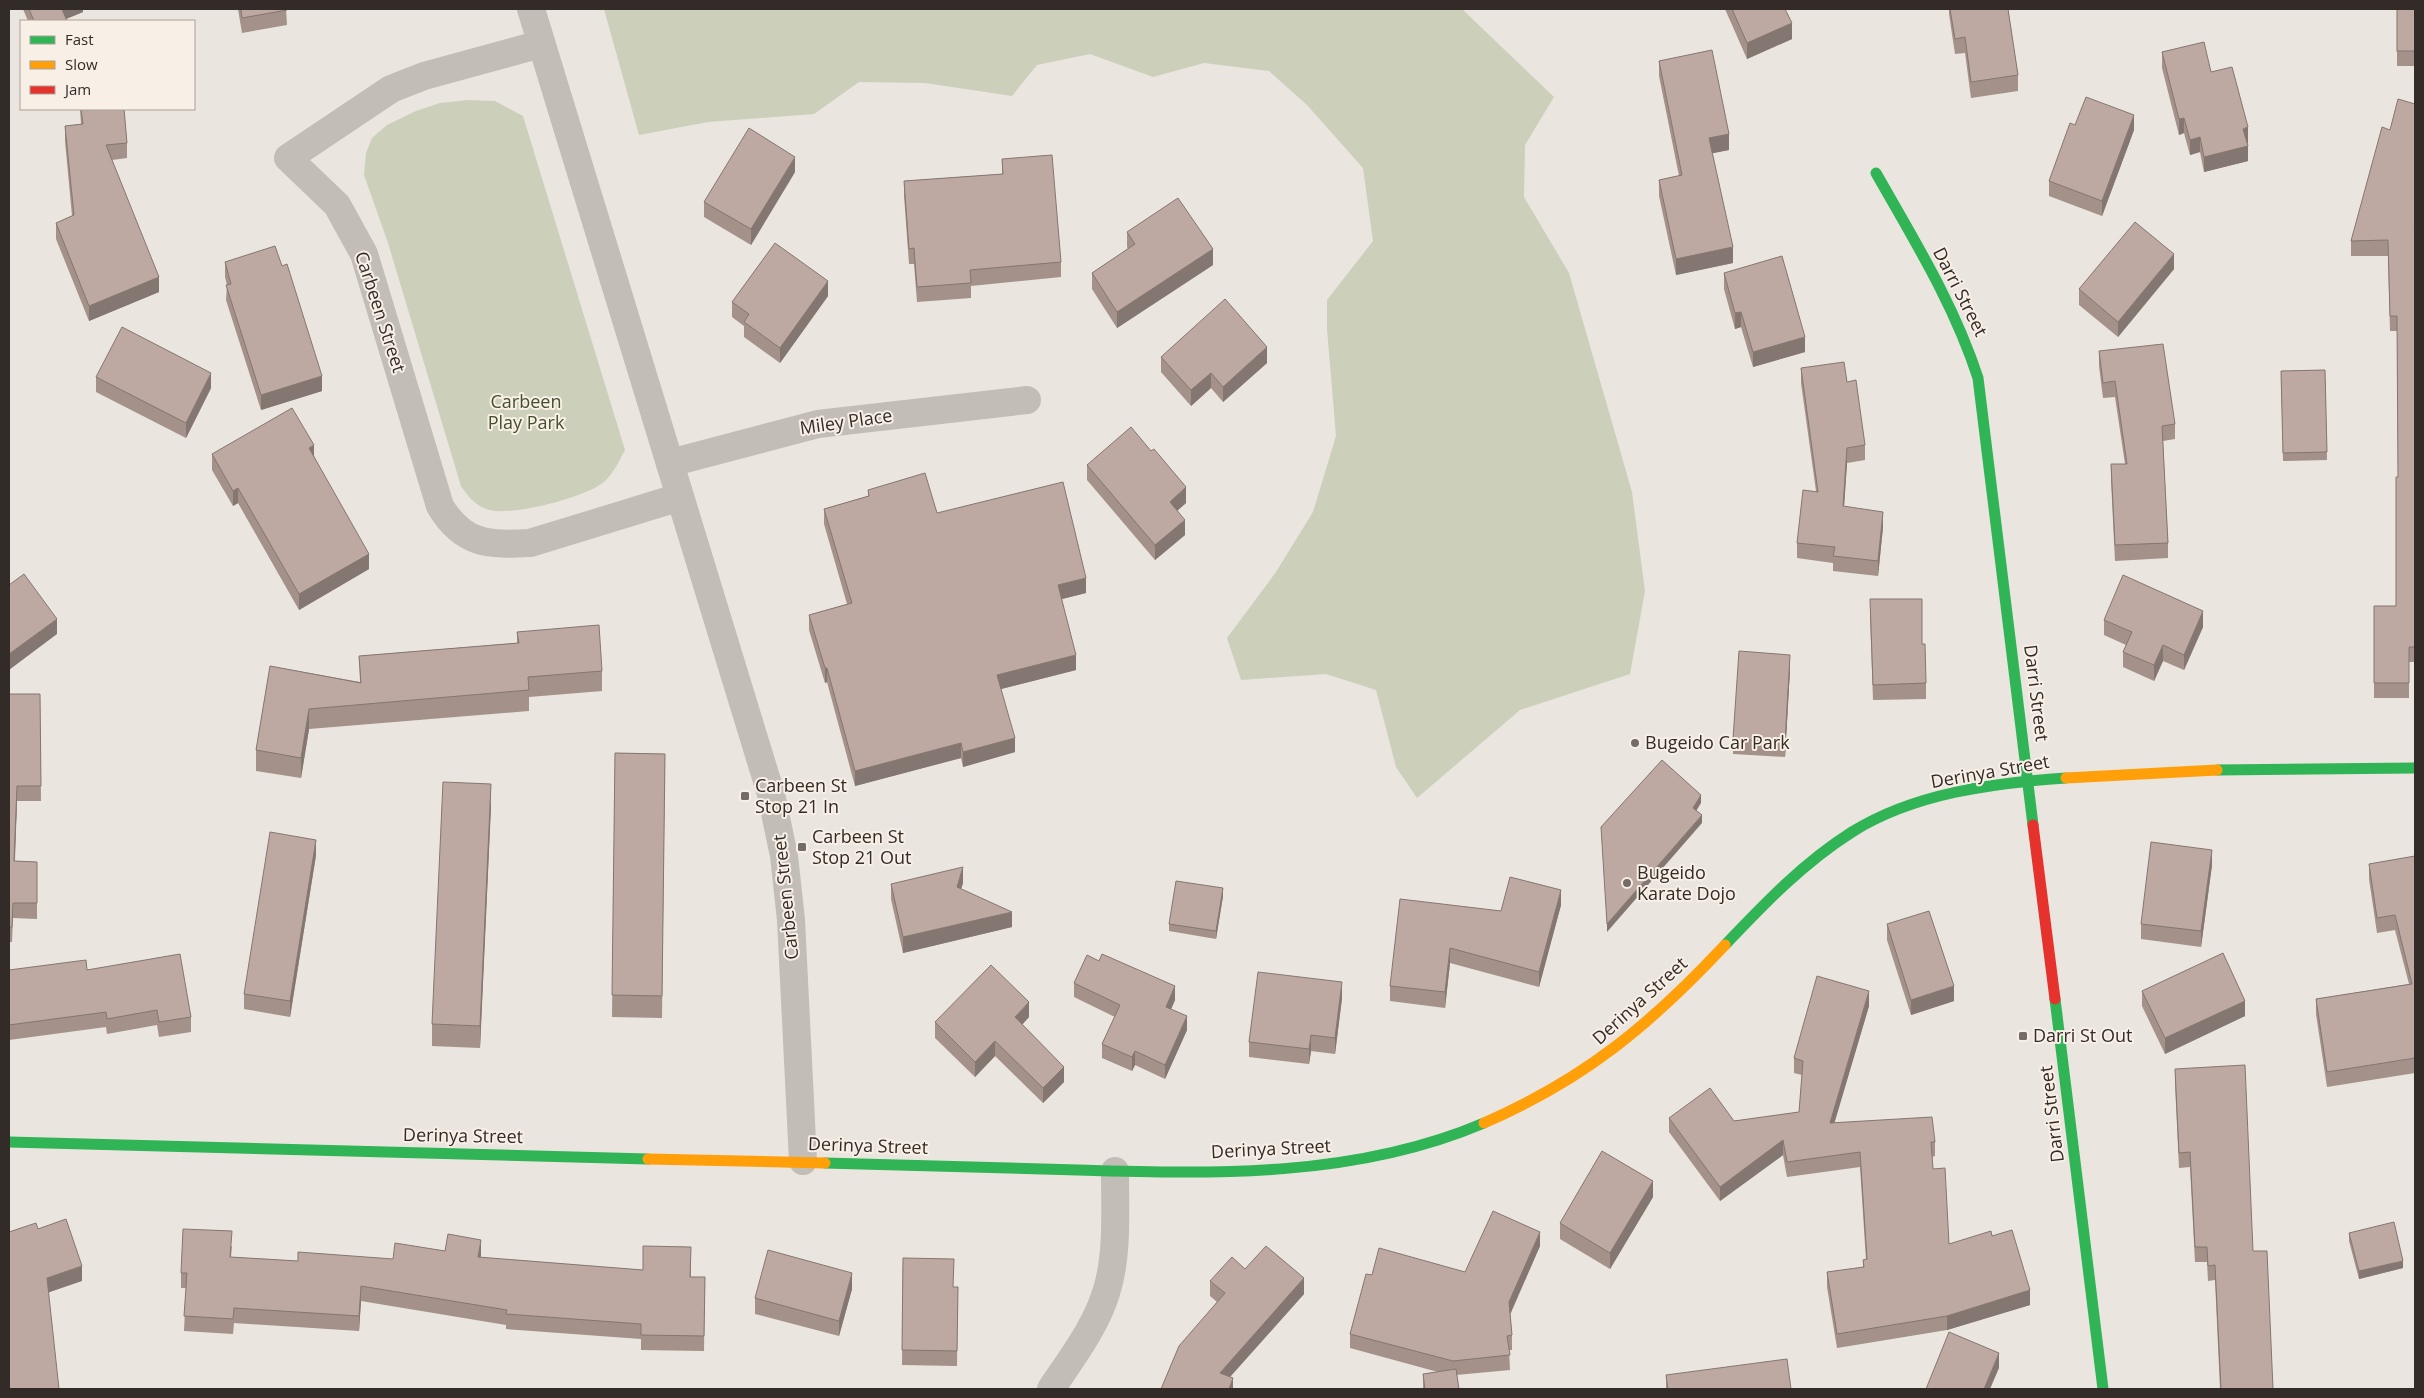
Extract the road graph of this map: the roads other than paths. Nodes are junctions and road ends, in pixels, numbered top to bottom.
1 (531, 9) edge
2 (540, 44) junction
3 (1876, 173) dead end
4 (1027, 400) dead end
5 (670, 463) junction
6 (680, 497) junction
7 (2415, 768) edge
8 (2030, 780) junction
9 (9, 1142) edge
10 (803, 1161) junction
11 (1115, 1171) junction
12 (1051, 1389) edge
13 (2103, 1389) edge

1 - 2 street, Carbeen Street
2 - 5 street, Carbeen Street
2 - 6 street, Carbeen Street
3 - 8 street, Darri Street
4 - 5 street, Miley Place
5 - 6 street, Carbeen Street
6 - 10 street, Carbeen Street
7 - 8 street, Derinya Street
8 - 11 street, Derinya Street
8 - 13 street, Darri Street
9 - 10 street, Derinya Street
10 - 11 street, Derinya Street
11 - 12 street

